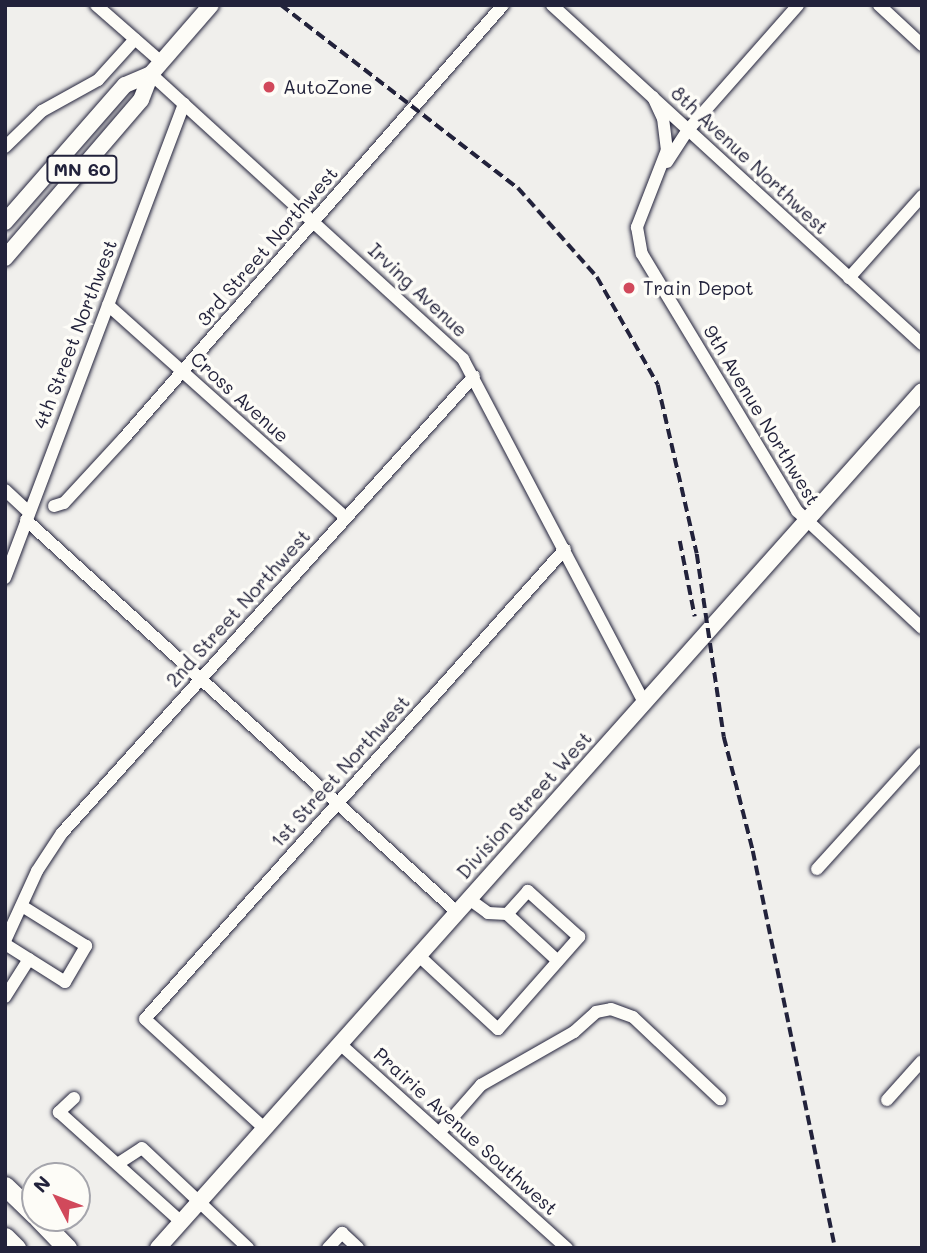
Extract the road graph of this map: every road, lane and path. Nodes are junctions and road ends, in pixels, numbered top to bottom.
1 (96, 5) edge
2 (211, 5) edge
3 (503, 5) edge
4 (552, 5) edge
5 (798, 5) edge
6 (879, 5) edge
7 (135, 40) junction
8 (922, 45) edge
9 (156, 68) junction
10 (653, 96) junction
11 (184, 104) junction
12 (687, 131) junction
13 (5, 147) edge
14 (658, 177) junction
15 (922, 196) edge
16 (5, 222) edge
17 (315, 222) junction
18 (5, 258) edge
19 (849, 278) junction
20 (108, 305) junction
21 (922, 344) edge
22 (183, 371) junction
23 (474, 376) junction
24 (922, 391) edge
25 (5, 490) edge
26 (54, 506) dead end
27 (27, 516) junction
28 (345, 517) junction
29 (806, 523) junction
30 (565, 549) junction
31 (5, 578) edge
32 (922, 628) edge
33 (200, 681) junction
34 (644, 703) junction
35 (922, 753) edge
36 (336, 803) junction
37 (817, 869) dead end
38 (469, 899) junction
39 (22, 906) junction
40 (457, 912) junction
41 (507, 914) junction
42 (5, 943) edge
43 (418, 955) junction
44 (29, 959) junction
45 (558, 961) junction
46 (5, 997) edge
47 (339, 1043) junction
48 (922, 1061) edge
49 (74, 1098) dead end
50 (720, 1099) dead end
51 (887, 1100) dead end
52 (264, 1128) junction
53 (439, 1133) junction
54 (119, 1163) junction
55 (5, 1186) edge
56 (5, 1196) edge
57 (21, 1202) edge
58 (198, 1202) junction
59 (21, 1207) edge
60 (180, 1221) junction
61 (51, 1232) edge
62 (5, 1237) edge
63 (16, 1248) edge
64 (67, 1248) edge
65 (158, 1248) edge
66 (248, 1248) edge
67 (328, 1248) edge
68 (358, 1248) edge
69 (567, 1248) edge

1 - 7 street, Irving Avenue
2 - 9 main road, MN 60
3 - 17 street, 3rd Street Northwest
4 - 10 street, 8th Avenue Northwest
5 - 12 street
6 - 8 street
7 - 9 street, Irving Avenue
7 - 13 street
9 - 11 street, Irving Avenue
9 - 16 main road, MN 60
9 - 18 main road, MN 60
10 - 12 street, 8th Avenue Northwest
10 - 14 street
11 - 17 street, Irving Avenue
11 - 20 street, 4th Street Northwest
12 - 14 street
12 - 19 street, 8th Avenue Northwest
14 - 29 street, 9th Avenue Northwest
15 - 19 street
17 - 22 street, 3rd Street Northwest
17 - 23 street, Irving Avenue
19 - 21 street, 8th Avenue Northwest
20 - 22 street, Cross Avenue
20 - 27 street, 4th Street Northwest
22 - 26 street, 3rd Street Northwest
22 - 28 street, Cross Avenue
23 - 28 street, 2nd Street Northwest
23 - 30 street, Irving Avenue
24 - 29 main road, Division Street West
25 - 27 street
27 - 31 street, 4th Street Northwest
27 - 33 street
28 - 33 street, 2nd Street Northwest
29 - 32 street, 9th Avenue Northwest
29 - 34 main road, Division Street West
30 - 34 street, Irving Avenue
30 - 36 street, 1st Street Northwest
33 - 36 street
33 - 39 street, 2nd Street Northwest
34 - 38 main road, Division Street West
35 - 37 street
36 - 40 street
36 - 52 street, 1st Street Northwest
38 - 40 main road, Division Street West
38 - 41 street
39 - 42 street, 2nd Street Northwest
39 - 44 street
40 - 43 main road, Division Street West
41 - 45 street
41 - 45 street
42 - 44 street
43 - 45 street
43 - 47 main road, Division Street West
44 - 46 street
47 - 52 main road, Division Street West
47 - 53 street, Prairie Avenue Southwest
48 - 51 street
49 - 54 street
50 - 53 street
52 - 58 main road, Division Street West
53 - 69 street, Prairie Avenue Southwest
54 - 58 street
54 - 60 street
55 - 57 highway
56 - 59 highway
58 - 60 main road, Division Street West
58 - 66 street
60 - 65 main road, Division Street West
61 - 64 highway
62 - 63 highway
67 - 68 street

